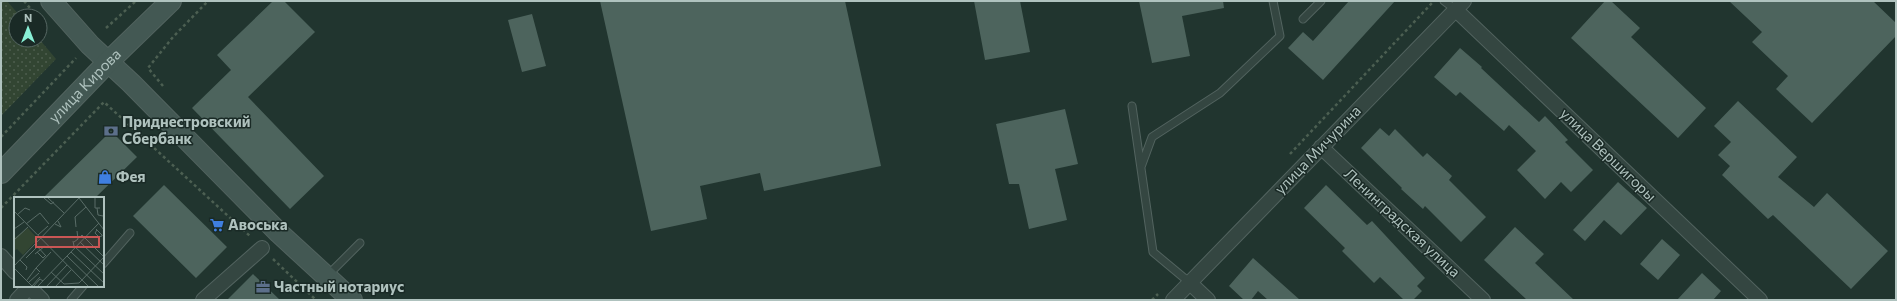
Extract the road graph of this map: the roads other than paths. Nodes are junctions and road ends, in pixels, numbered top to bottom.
1 (51, 1) edge
2 (171, 1) edge
3 (1273, 1) edge
4 (1321, 1) edge
5 (1444, 1) edge
6 (1460, 6) edge
7 (1303, 19) dead end
8 (108, 62) junction
9 (1132, 106) dead end
10 (1322, 147) junction
11 (1141, 167) junction
12 (1, 173) edge
13 (130, 234) dead end
14 (360, 243) dead end
15 (262, 248) road end
16 (1, 256) edge
17 (104, 263) edge
18 (14, 271) edge
19 (327, 277) junction
20 (1184, 278) junction
21 (29, 287) edge
22 (82, 287) edge
23 (17, 300) edge
24 (42, 300) edge
25 (71, 300) edge
26 (203, 300) edge
27 (352, 300) edge
28 (1173, 300) edge
29 (1208, 300) edge
30 (1483, 300) edge
31 (1760, 300) edge

1 - 8 street
2 - 8 street, улица Кирова
3 - 11 lane
4 - 7 lane
5 - 6 lane
6 - 10 street, улица Мичурина
6 - 31 street, улица Вершигоры
8 - 12 street, улица Кирова
8 - 19 street
9 - 11 lane
10 - 20 street, улица Мичурина
10 - 30 street, Ленинградская улица
11 - 20 lane
13 - 17 lane
14 - 19 lane
15 - 26 street
16 - 18 street
19 - 27 street
20 - 28 street, улица Мичурина
20 - 29 street
21 - 23 street
21 - 24 street
22 - 25 lane

